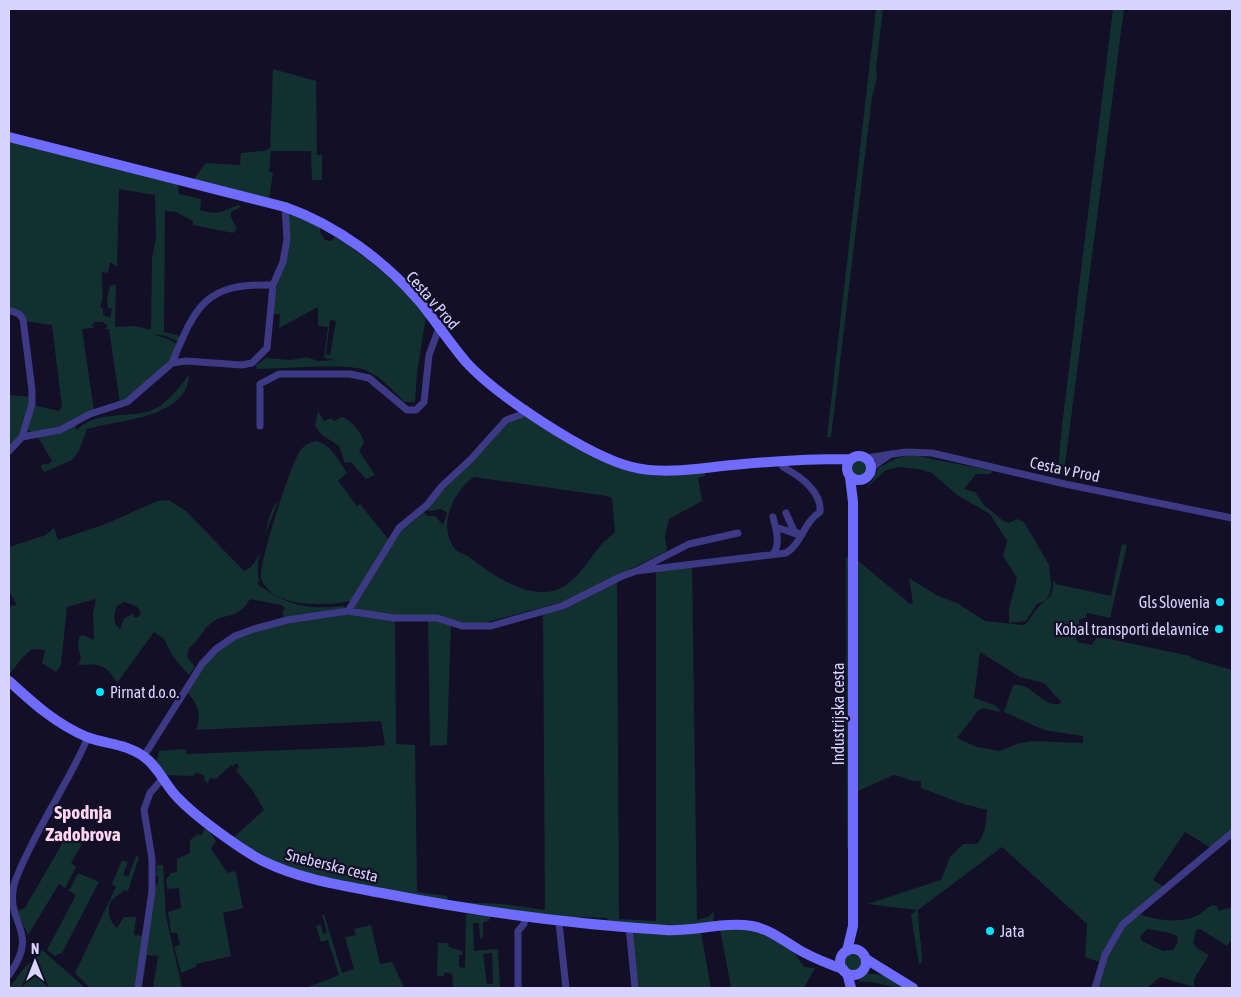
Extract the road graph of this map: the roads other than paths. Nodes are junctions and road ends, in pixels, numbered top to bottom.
1 (9, 137) edge
2 (285, 207) junction
3 (273, 285) junction
4 (9, 310) edge
5 (439, 328) junction
6 (172, 363) junction
7 (526, 409) junction
8 (260, 426) dead end
9 (22, 437) junction
10 (9, 450) edge
11 (891, 454) junction
12 (866, 458) junction
13 (824, 459) junction
14 (850, 459) junction
15 (781, 460) junction
16 (871, 468) junction
17 (848, 474) junction
18 (861, 480) junction
19 (852, 502) junction
20 (786, 513) dead end
21 (773, 517) dead end
22 (1232, 518) edge
23 (776, 527) junction
24 (738, 533) dead end
25 (801, 535) junction
26 (774, 554) junction
27 (636, 571) junction
28 (348, 611) junction
29 (9, 681) edge
30 (88, 738) junction
31 (144, 756) junction
32 (163, 778) junction
33 (1232, 833) edge
34 (12, 883) edge
35 (10, 903) edge
36 (525, 917) junction
37 (559, 923) junction
38 (629, 926) junction
39 (853, 926) junction
40 (845, 953) junction
41 (863, 955) junction
42 (821, 960) junction
43 (845, 971) junction
44 (861, 972) junction
45 (885, 972) junction
46 (9, 975) edge
47 (138, 988) edge
48 (518, 988) edge
49 (566, 988) edge
50 (635, 988) edge
51 (851, 988) edge
52 (855, 988) edge
53 (912, 988) edge
54 (1094, 988) edge

1 - 2 street, Cesta v Prod
2 - 3 street
2 - 5 street, Cesta v Prod
3 - 6 street
3 - 6 street
4 - 9 street
5 - 7 street, Cesta v Prod
5 - 8 street
6 - 9 street
7 - 15 street, Cesta v Prod
7 - 28 street
9 - 10 street
11 - 12 street, Cesta v Prod
11 - 16 street
11 - 22 street, Cesta v Prod
12 - 14 street
12 - 16 street
13 - 14 street, Cesta v Prod
13 - 15 street, Cesta v Prod
13 - 17 street, Cesta v Prod
14 - 17 street
15 - 25 street
16 - 18 street
17 - 18 street
17 - 19 street, Industrijska cesta
18 - 19 street, Industrijska cesta
19 - 39 street, Industrijska cesta
20 - 25 street
21 - 23 street
23 - 25 street
23 - 26 street
24 - 27 street
25 - 26 street
26 - 27 street
27 - 28 street
28 - 31 street
29 - 30 street, Sneberska cesta
30 - 31 street, Sneberska cesta
30 - 34 street
31 - 32 street, Sneberska cesta
32 - 36 street, Sneberska cesta
32 - 47 street
33 - 54 street
34 - 35 street
35 - 46 street
36 - 37 street, Sneberska cesta
36 - 48 street
37 - 38 street, Sneberska cesta
37 - 49 street
38 - 42 street, Sneberska cesta
38 - 50 street
39 - 40 street, Industrijska cesta
39 - 41 street, Industrijska cesta
40 - 41 street
40 - 42 street
40 - 43 street, Industrijska cesta
41 - 44 street
41 - 45 street
42 - 43 street, Sneberska cesta
43 - 44 street
43 - 51 street, Industrijska cesta
44 - 45 street
44 - 52 street
45 - 53 street

